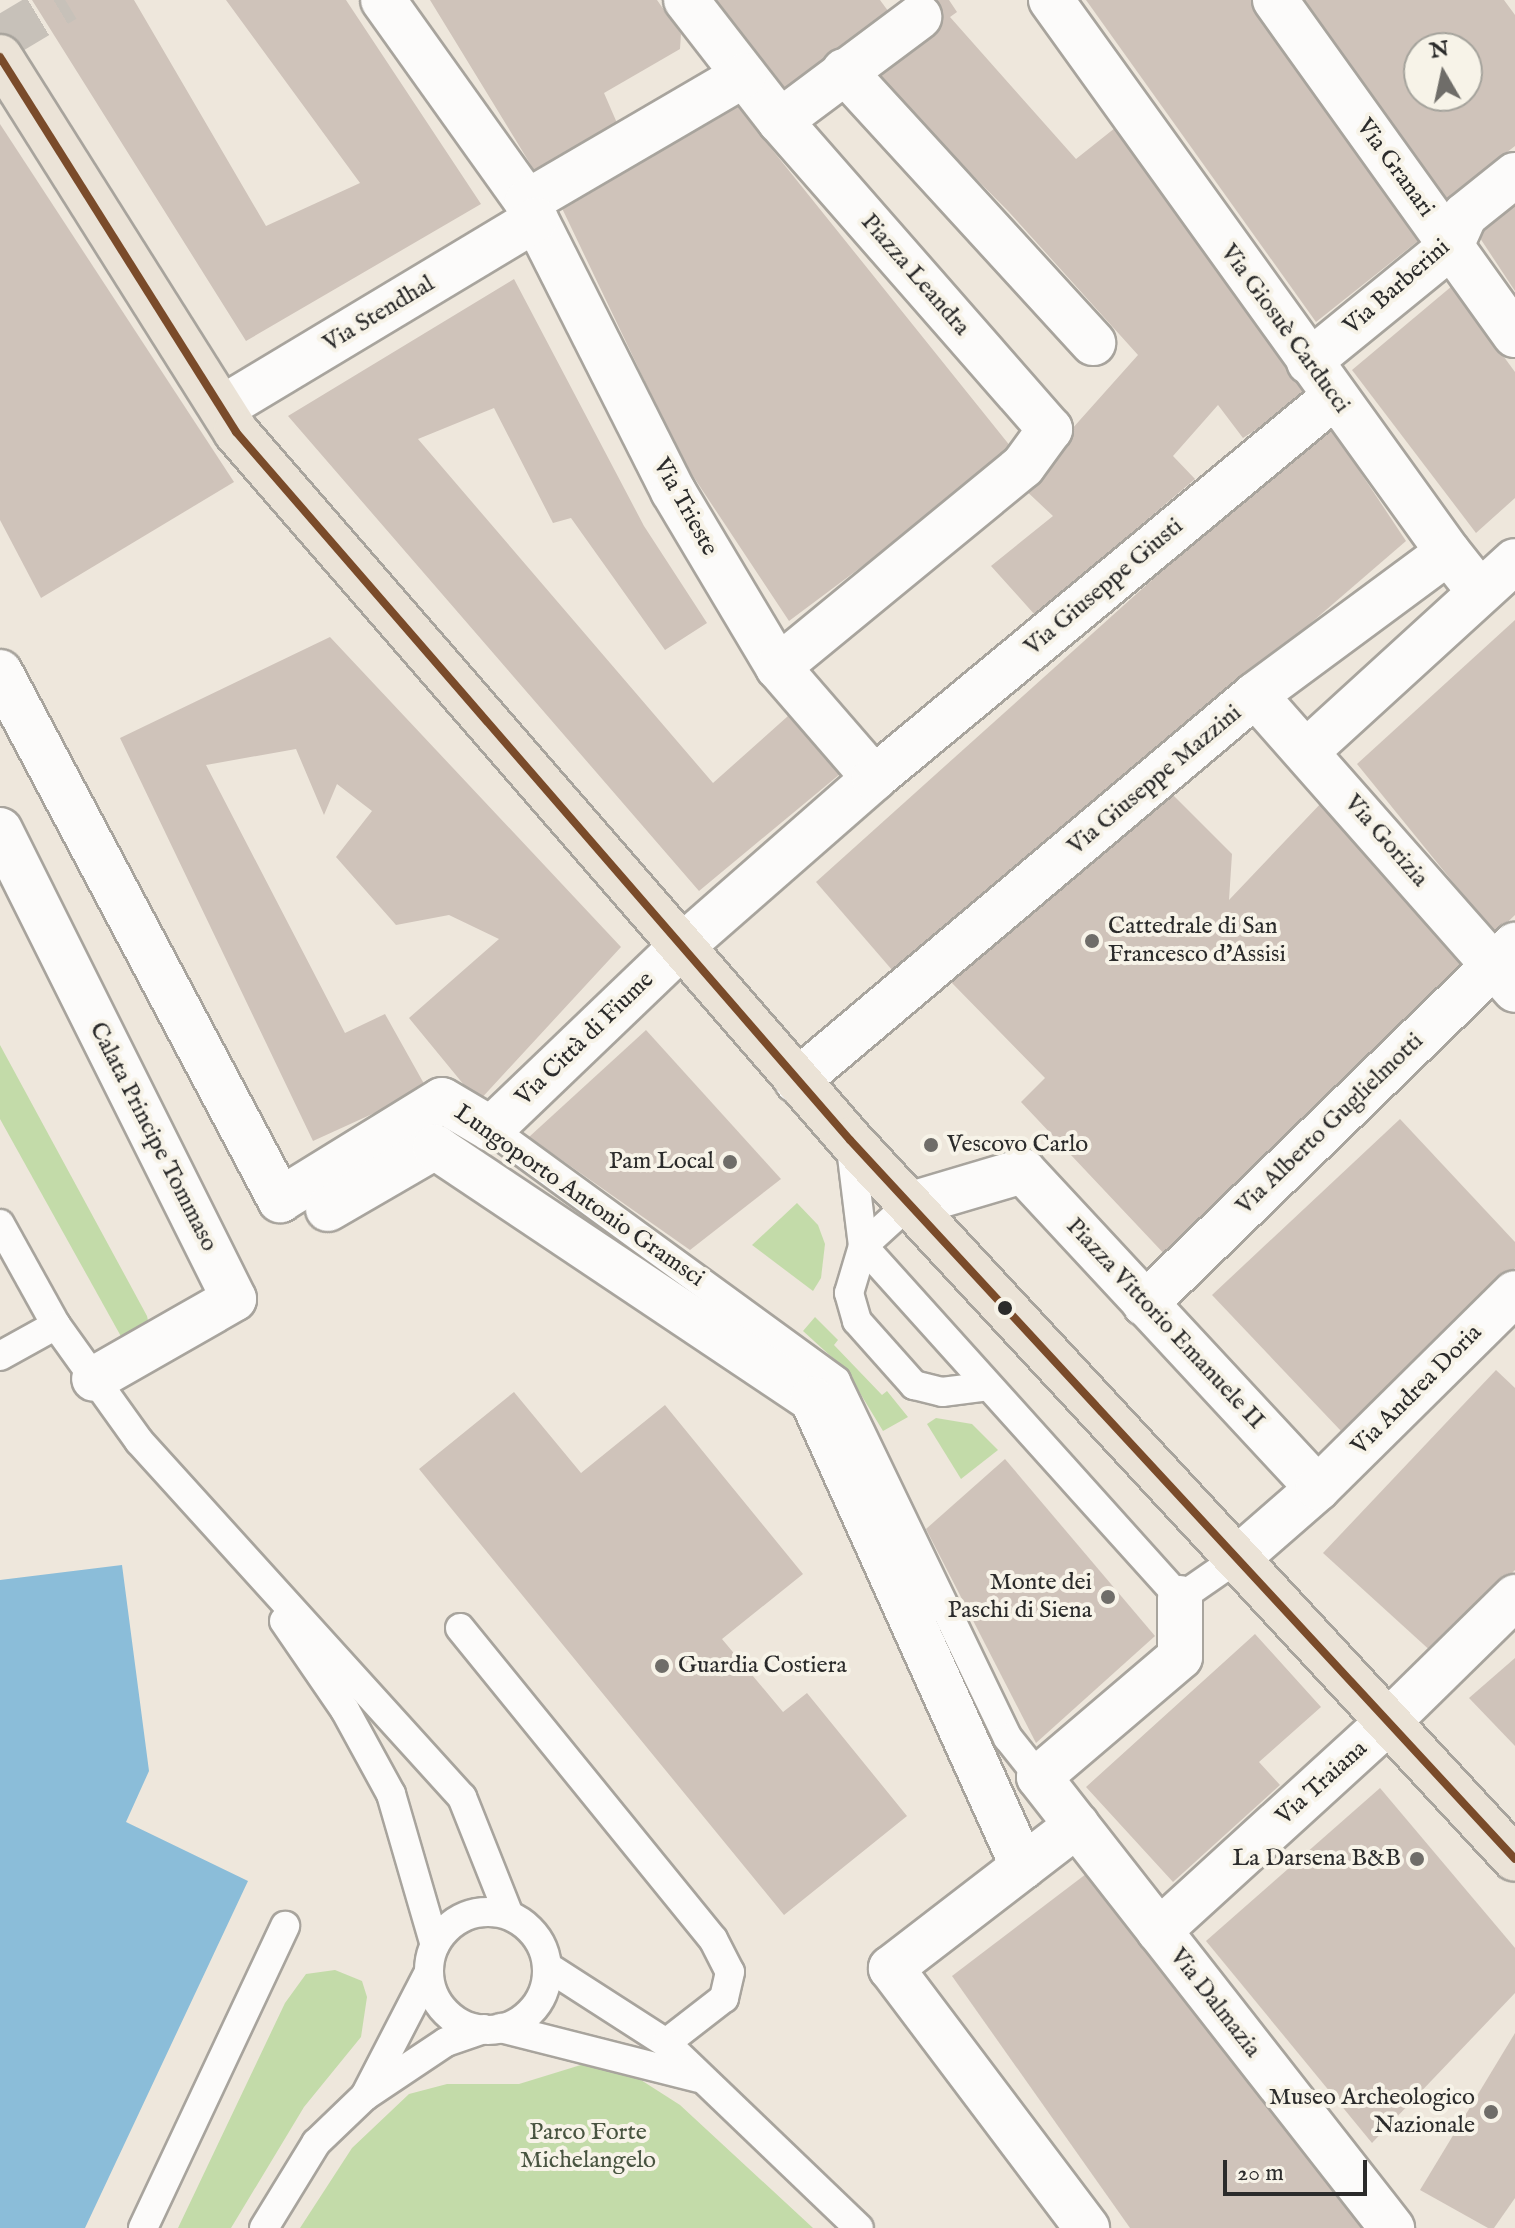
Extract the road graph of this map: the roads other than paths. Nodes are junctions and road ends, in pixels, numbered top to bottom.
1 (383, 0) edge
2 (686, 0) edge
3 (1051, 0) edge
4 (1275, 0) edge
5 (919, 17) dead end
6 (0, 57) edge
7 (844, 71) junction
8 (744, 75) junction
9 (780, 121) junction
10 (1515, 175) edge
11 (531, 211) junction
12 (1451, 246) junction
13 (1515, 335) edge
14 (1093, 343) dead end
15 (1309, 362) junction
16 (1334, 397) junction
17 (222, 408) junction
18 (1448, 552) junction
19 (1515, 561) edge
20 (1479, 591) junction
21 (778, 667) junction
22 (0, 672) edge
23 (1255, 695) junction
24 (1308, 750) junction
25 (874, 778) junction
26 (0, 830) edge
27 (679, 949) junction
28 (1508, 967) edge
29 (797, 1081) junction
30 (491, 1129) junction
31 (850, 1140) junction
32 (908, 1205) junction
33 (328, 1209) dead end
34 (0, 1224) edge
35 (863, 1246) junction
36 (1512, 1301) edge
37 (1145, 1304) junction
38 (56, 1325) junction
39 (0, 1356) edge
40 (94, 1379) junction
41 (989, 1386) junction
42 (1318, 1488) junction
43 (233, 1548) junction
44 (1239, 1557) junction
45 (1515, 1597) edge
46 (1180, 1598) junction
47 (460, 1628) dead end
48 (1387, 1723) junction
49 (1039, 1777) junction
50 (1077, 1825) junction
51 (1515, 1859) edge
52 (1023, 1867) junction
53 (509, 1915) junction
54 (285, 1926) dead end
55 (1159, 1931) junction
56 (432, 1958) junction
57 (548, 1967) junction
58 (493, 2029) junction
59 (666, 2043) junction
60 (699, 2079) junction
61 (365, 2096) junction
62 (143, 2228) edge
63 (264, 2228) edge
64 (859, 2228) edge
65 (1087, 2228) edge
66 (1392, 2228) edge

1 - 11 street, Via Trieste
2 - 8 street, Piazza Leandra
3 - 15 street, Via Giosuè Carducci
4 - 12 street, Via Granari
5 - 7 street
6 - 17 main road
7 - 9 street
7 - 14 street
8 - 9 street, Piazza Leandra
8 - 11 street, Via Stendhal
9 - 21 street, Piazza Leandra
10 - 12 street, Via Barberini
11 - 17 street, Via Stendhal
11 - 21 street, Via Trieste
12 - 13 street, Via Granari
12 - 15 street, Via Barberini
15 - 16 street, Via Giosuè Carducci
16 - 18 street, Via Giosuè Carducci
16 - 25 street, Via Giuseppe Giusti
17 - 27 main road
18 - 20 street
18 - 23 street, Via Giuseppe Mazzini
19 - 20 street
20 - 24 street
21 - 25 street, Via Trieste
22 - 30 street, Lungoporto Antonio Gramsci
23 - 24 street, Via Gorizia
23 - 29 street, Via Giuseppe Mazzini
24 - 28 street, Via Gorizia
25 - 27 street
26 - 40 street, Calata Principe Tommaso
27 - 29 main road
27 - 30 street, Via Città di Fiume
28 - 37 street, Via Alberto Guglielmotti
29 - 31 main road
30 - 49 lane, Lungoporto Antonio Gramsci
31 - 32 main road
31 - 35 lane
32 - 35 lane, Piazza Vittorio Emanuele II
32 - 37 street, Piazza Vittorio Emanuele II
32 - 44 main road
33 - 52 street
34 - 38 lane
35 - 41 lane
35 - 41 lane
36 - 42 street, Via Andrea Doria
37 - 42 street, Piazza Vittorio Emanuele II
38 - 39 lane
38 - 40 lane
40 - 43 lane
41 - 46 lane
42 - 44 street
43 - 53 lane
43 - 56 lane
44 - 46 lane
44 - 48 main road
45 - 48 street, Via Traiana
46 - 49 street
47 - 59 lane
48 - 51 main road
48 - 55 street, Via Traiana
49 - 50 street, Via Dalmazia
50 - 52 street
50 - 55 street, Via Dalmazia
52 - 65 street
53 - 56 lane
53 - 57 lane
54 - 62 lane
55 - 66 street, Via Dalmazia
56 - 58 lane
56 - 61 lane
57 - 58 lane
57 - 59 lane
58 - 60 lane
58 - 61 lane
59 - 60 lane
60 - 64 lane
61 - 63 lane

